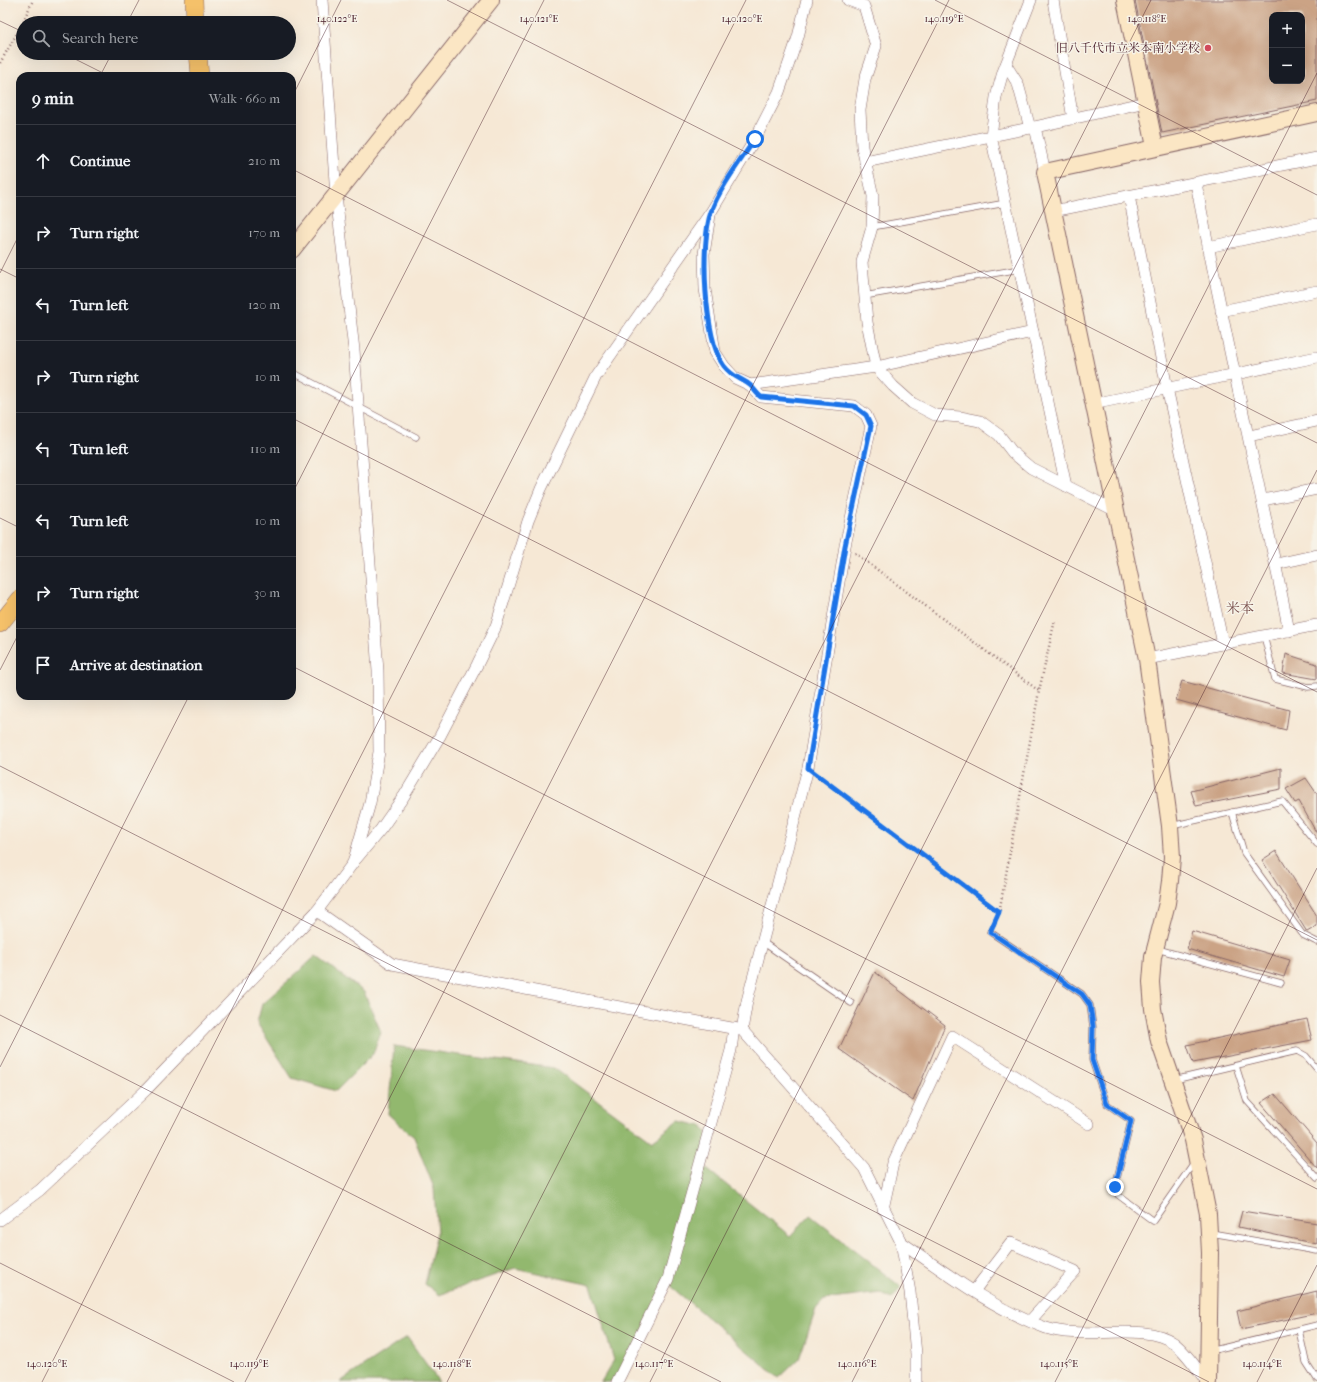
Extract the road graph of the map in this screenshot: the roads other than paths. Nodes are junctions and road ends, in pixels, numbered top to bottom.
1 (194, 0) edge
2 (322, 0) edge
3 (490, 0) edge
4 (807, 0) edge
5 (848, 0) edge
6 (1031, 0) edge
7 (1053, 0) edge
8 (1125, 0) edge
9 (866, 3) edge
10 (195, 16) edge
11 (199, 60) edge
12 (1006, 65) junction
13 (200, 72) edge
14 (1146, 102) junction
15 (1317, 113) edge
16 (1073, 119) junction
17 (1032, 128) junction
18 (992, 136) junction
19 (1155, 147) junction
20 (1317, 158) edge
21 (865, 162) junction
22 (1045, 172) junction
23 (1196, 183) junction
24 (336, 195) junction
25 (1129, 196) junction
26 (1006, 203) junction
27 (711, 212) junction
28 (1053, 212) junction
29 (1317, 224) edge
30 (872, 227) junction
31 (296, 245) edge
32 (1208, 247) junction
33 (1020, 269) junction
34 (1317, 291) edge
35 (864, 296) junction
36 (1221, 311) junction
37 (1033, 332) junction
38 (1317, 357) edge
39 (876, 367) junction
40 (296, 374) edge
41 (1234, 374) junction
42 (750, 385) junction
43 (1167, 388) junction
44 (1093, 404) junction
45 (358, 407) junction
46 (1317, 421) edge
47 (416, 436) dead end
48 (1249, 436) junction
49 (1066, 486) junction
50 (1317, 488) edge
51 (1263, 500) junction
52 (1116, 512) junction
53 (1317, 555) edge
54 (1276, 564) junction
55 (16, 604) edge
56 (0, 624) edge
57 (1317, 625) edge
58 (1289, 631) junction
59 (1264, 636) junction
60 (1223, 644) junction
61 (1147, 659) junction
62 (1317, 686) edge
63 (1232, 812) junction
64 (1170, 826) junction
65 (1317, 844) edge
66 (353, 863) junction
67 (317, 911) junction
68 (990, 932) road end
69 (1317, 942) edge
70 (764, 944) junction
71 (1155, 948) junction
72 (1280, 983) dead end
73 (851, 1003) dead end
74 (738, 1029) junction
75 (1236, 1066) junction
76 (1317, 1069) edge
77 (1172, 1081) junction
78 (1089, 1124) dead end
79 (1197, 1158) junction
80 (1317, 1178) edge
81 (883, 1209) junction
82 (0, 1220) edge
83 (1209, 1233) junction
84 (900, 1242) junction
85 (1317, 1251) edge
86 (974, 1291) junction
87 (1030, 1321) junction
88 (1317, 1325) edge
89 (1299, 1330) junction
90 (1210, 1351) junction
91 (1317, 1379) edge
92 (617, 1382) edge
93 (916, 1382) edge
94 (1208, 1382) edge

1 - 10 main road
2 - 24 street
3 - 24 street
4 - 27 street
5 - 9 street
6 - 12 street
7 - 16 street
8 - 14 street
9 - 21 street
11 - 13 main road
12 - 17 street
12 - 18 street
14 - 16 street
14 - 19 street
15 - 19 street
16 - 17 street
17 - 18 street
17 - 22 street
18 - 21 street
18 - 26 street
19 - 22 street
20 - 23 street
21 - 30 street
22 - 28 street
23 - 25 street
23 - 32 street
24 - 31 street
24 - 45 street
25 - 28 street
25 - 43 street
26 - 30 lane
26 - 33 street
27 - 42 street
27 - 66 street
28 - 44 street
29 - 32 street
30 - 35 street
32 - 36 street
33 - 35 lane
33 - 37 street
34 - 36 street
35 - 39 street
36 - 41 street
37 - 39 street
37 - 49 street
38 - 41 street
39 - 42 street
39 - 49 street
40 - 45 lane
41 - 43 street
41 - 48 street
42 - 70 street
43 - 44 street
43 - 60 street
44 - 52 street
45 - 47 lane
45 - 66 street
46 - 48 street
48 - 51 street
49 - 52 street
50 - 51 street
51 - 54 street
52 - 61 street
53 - 54 street
54 - 58 street
55 - 56 main road
57 - 58 street
58 - 59 street
59 - 60 street
59 - 62 lane
60 - 61 street
61 - 64 street
63 - 64 lane
63 - 65 lane
63 - 69 lane
64 - 71 street
66 - 67 street
67 - 74 street
67 - 82 street
68 - 79 lane
70 - 73 lane
70 - 74 street
71 - 72 lane
71 - 77 street
74 - 81 street
74 - 92 street
75 - 76 lane
75 - 77 lane
75 - 80 lane
77 - 79 street
78 - 81 street
79 - 83 street
81 - 84 street
83 - 85 lane
83 - 90 street
84 - 86 street
84 - 93 street
86 - 87 street
86 - 87 street
87 - 94 street
88 - 89 lane
89 - 90 lane
89 - 91 lane
90 - 94 street

